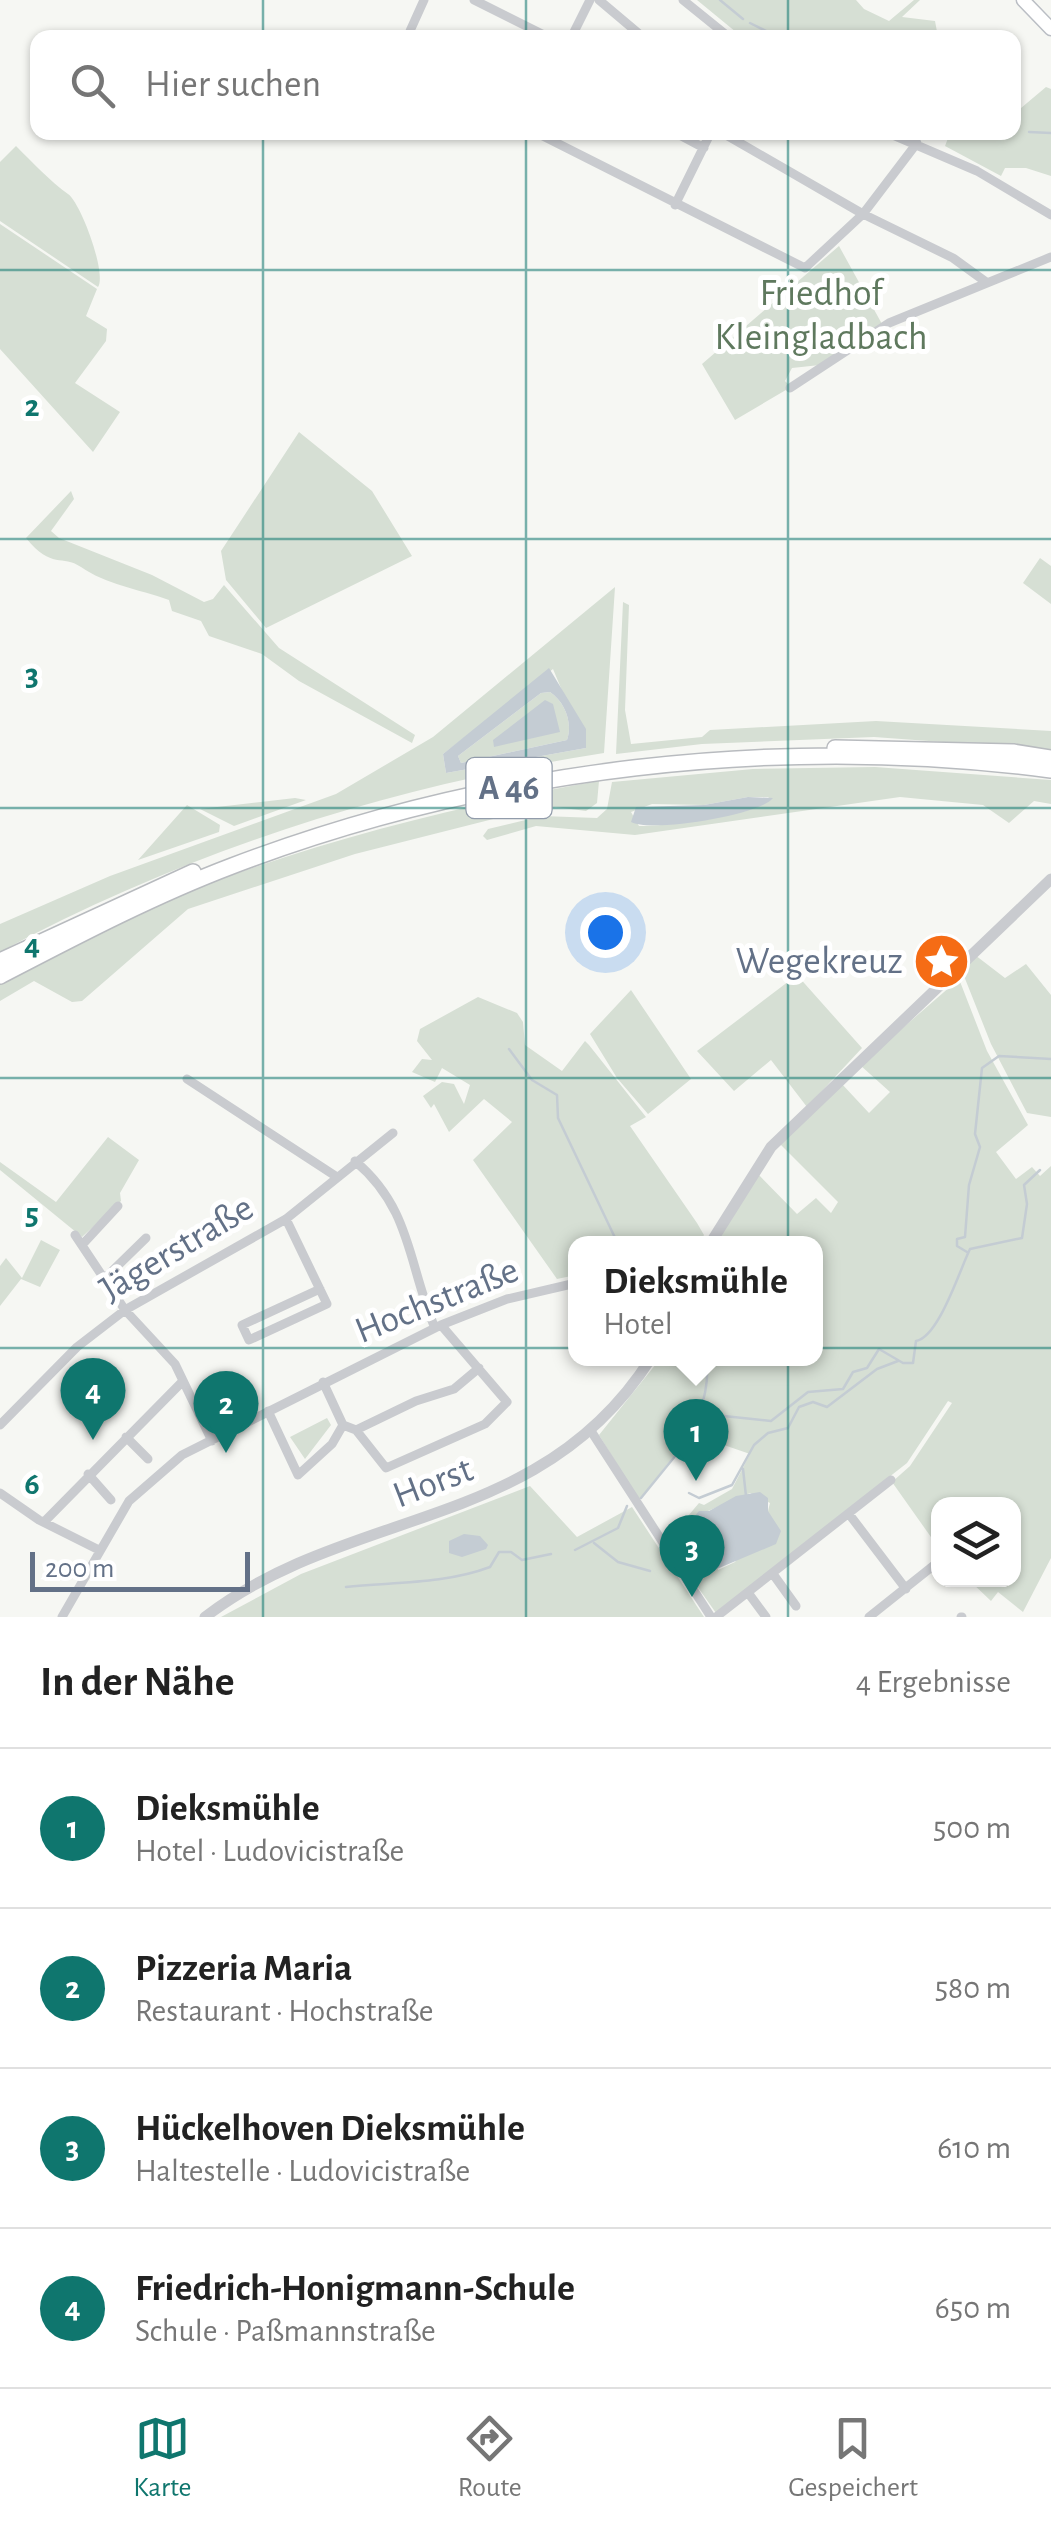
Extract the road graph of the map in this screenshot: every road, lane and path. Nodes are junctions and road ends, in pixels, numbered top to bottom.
1 (424, 0) edge
2 (474, 0) edge
3 (590, 0) edge
4 (598, 0) edge
5 (683, 0) edge
6 (1023, 0) edge
7 (1051, 29) edge
8 (410, 30) edge
9 (534, 30) edge
10 (576, 30) edge
11 (634, 30) edge
12 (720, 30) edge
13 (550, 140) edge
14 (689, 140) edge
15 (708, 140) edge
16 (735, 140) edge
17 (909, 140) edge
18 (917, 143) junction
19 (704, 148) junction
20 (675, 205) junction
21 (864, 214) junction
22 (1051, 215) edge
23 (1051, 257) edge
24 (986, 282) junction
25 (790, 388) dead end
26 (1051, 758) edge
27 (1051, 770) edge
28 (1051, 879) edge
29 (0, 960) edge
30 (0, 976) edge
31 (187, 1079) dead end
32 (393, 1133) dead end
33 (356, 1162) junction
34 (336, 1177) junction
35 (118, 1206) dead end
36 (286, 1219) junction
37 (715, 1236) edge
38 (146, 1238) dead end
39 (104, 1279) junction
40 (568, 1285) edge
41 (320, 1289) junction
42 (125, 1310) junction
43 (438, 1326) junction
44 (645, 1366) edge
45 (478, 1368) junction
46 (182, 1381) junction
47 (323, 1382) junction
48 (268, 1411) junction
49 (0, 1426) edge
50 (344, 1426) junction
51 (356, 1430) junction
52 (591, 1432) junction
53 (126, 1437) junction
54 (212, 1441) junction
55 (148, 1459) dead end
56 (88, 1474) junction
57 (891, 1480) dead end
58 (0, 1494) edge
59 (111, 1500) dead end
60 (849, 1514) junction
61 (44, 1522) junction
62 (100, 1550) junction
63 (931, 1568) edge
64 (774, 1574) junction
65 (906, 1589) junction
66 (748, 1594) junction
67 (796, 1606) dead end
68 (62, 1617) edge
69 (205, 1617) edge
70 (714, 1617) edge
71 (766, 1617) edge
72 (869, 1617) edge

1 - 8 street
2 - 9 street
3 - 10 street
4 - 11 street
5 - 12 street
6 - 7 main road
13 - 20 street
14 - 19 street
15 - 19 street
16 - 21 street
17 - 18 street
18 - 21 street
18 - 22 street
19 - 20 street
20 - 21 street
21 - 24 street
23 - 24 street
24 - 25 street
26 - 29 highway, A 46
27 - 30 highway, A 46
28 - 37 street
31 - 34 street
32 - 33 street, Jägerstraße
33 - 34 street, Jägerstraße
33 - 43 street
34 - 36 street, Jägerstraße
35 - 39 street
36 - 41 street
36 - 42 street, Jägerstraße
38 - 39 street
39 - 42 street
40 - 43 street, Hochstraße
41 - 41 street
42 - 46 street
42 - 49 street, Jägerstraße
43 - 45 street
43 - 47 street, Hochstraße
44 - 52 street, Horst
45 - 51 street
45 - 51 street
46 - 53 street
46 - 54 street
47 - 48 street, Hochstraße
47 - 50 street, Hochstraße
48 - 50 street
48 - 54 street, Hochstraße
50 - 51 street
52 - 69 street, Horst
52 - 70 street
53 - 55 street
53 - 56 street
54 - 62 street, Hochstraße
56 - 59 street
56 - 61 street
57 - 60 street
58 - 61 street
60 - 64 street
60 - 65 street
61 - 62 street
62 - 68 street, Hochstraße
63 - 65 street
64 - 66 street
64 - 67 street
65 - 72 street
66 - 70 street
66 - 71 street

